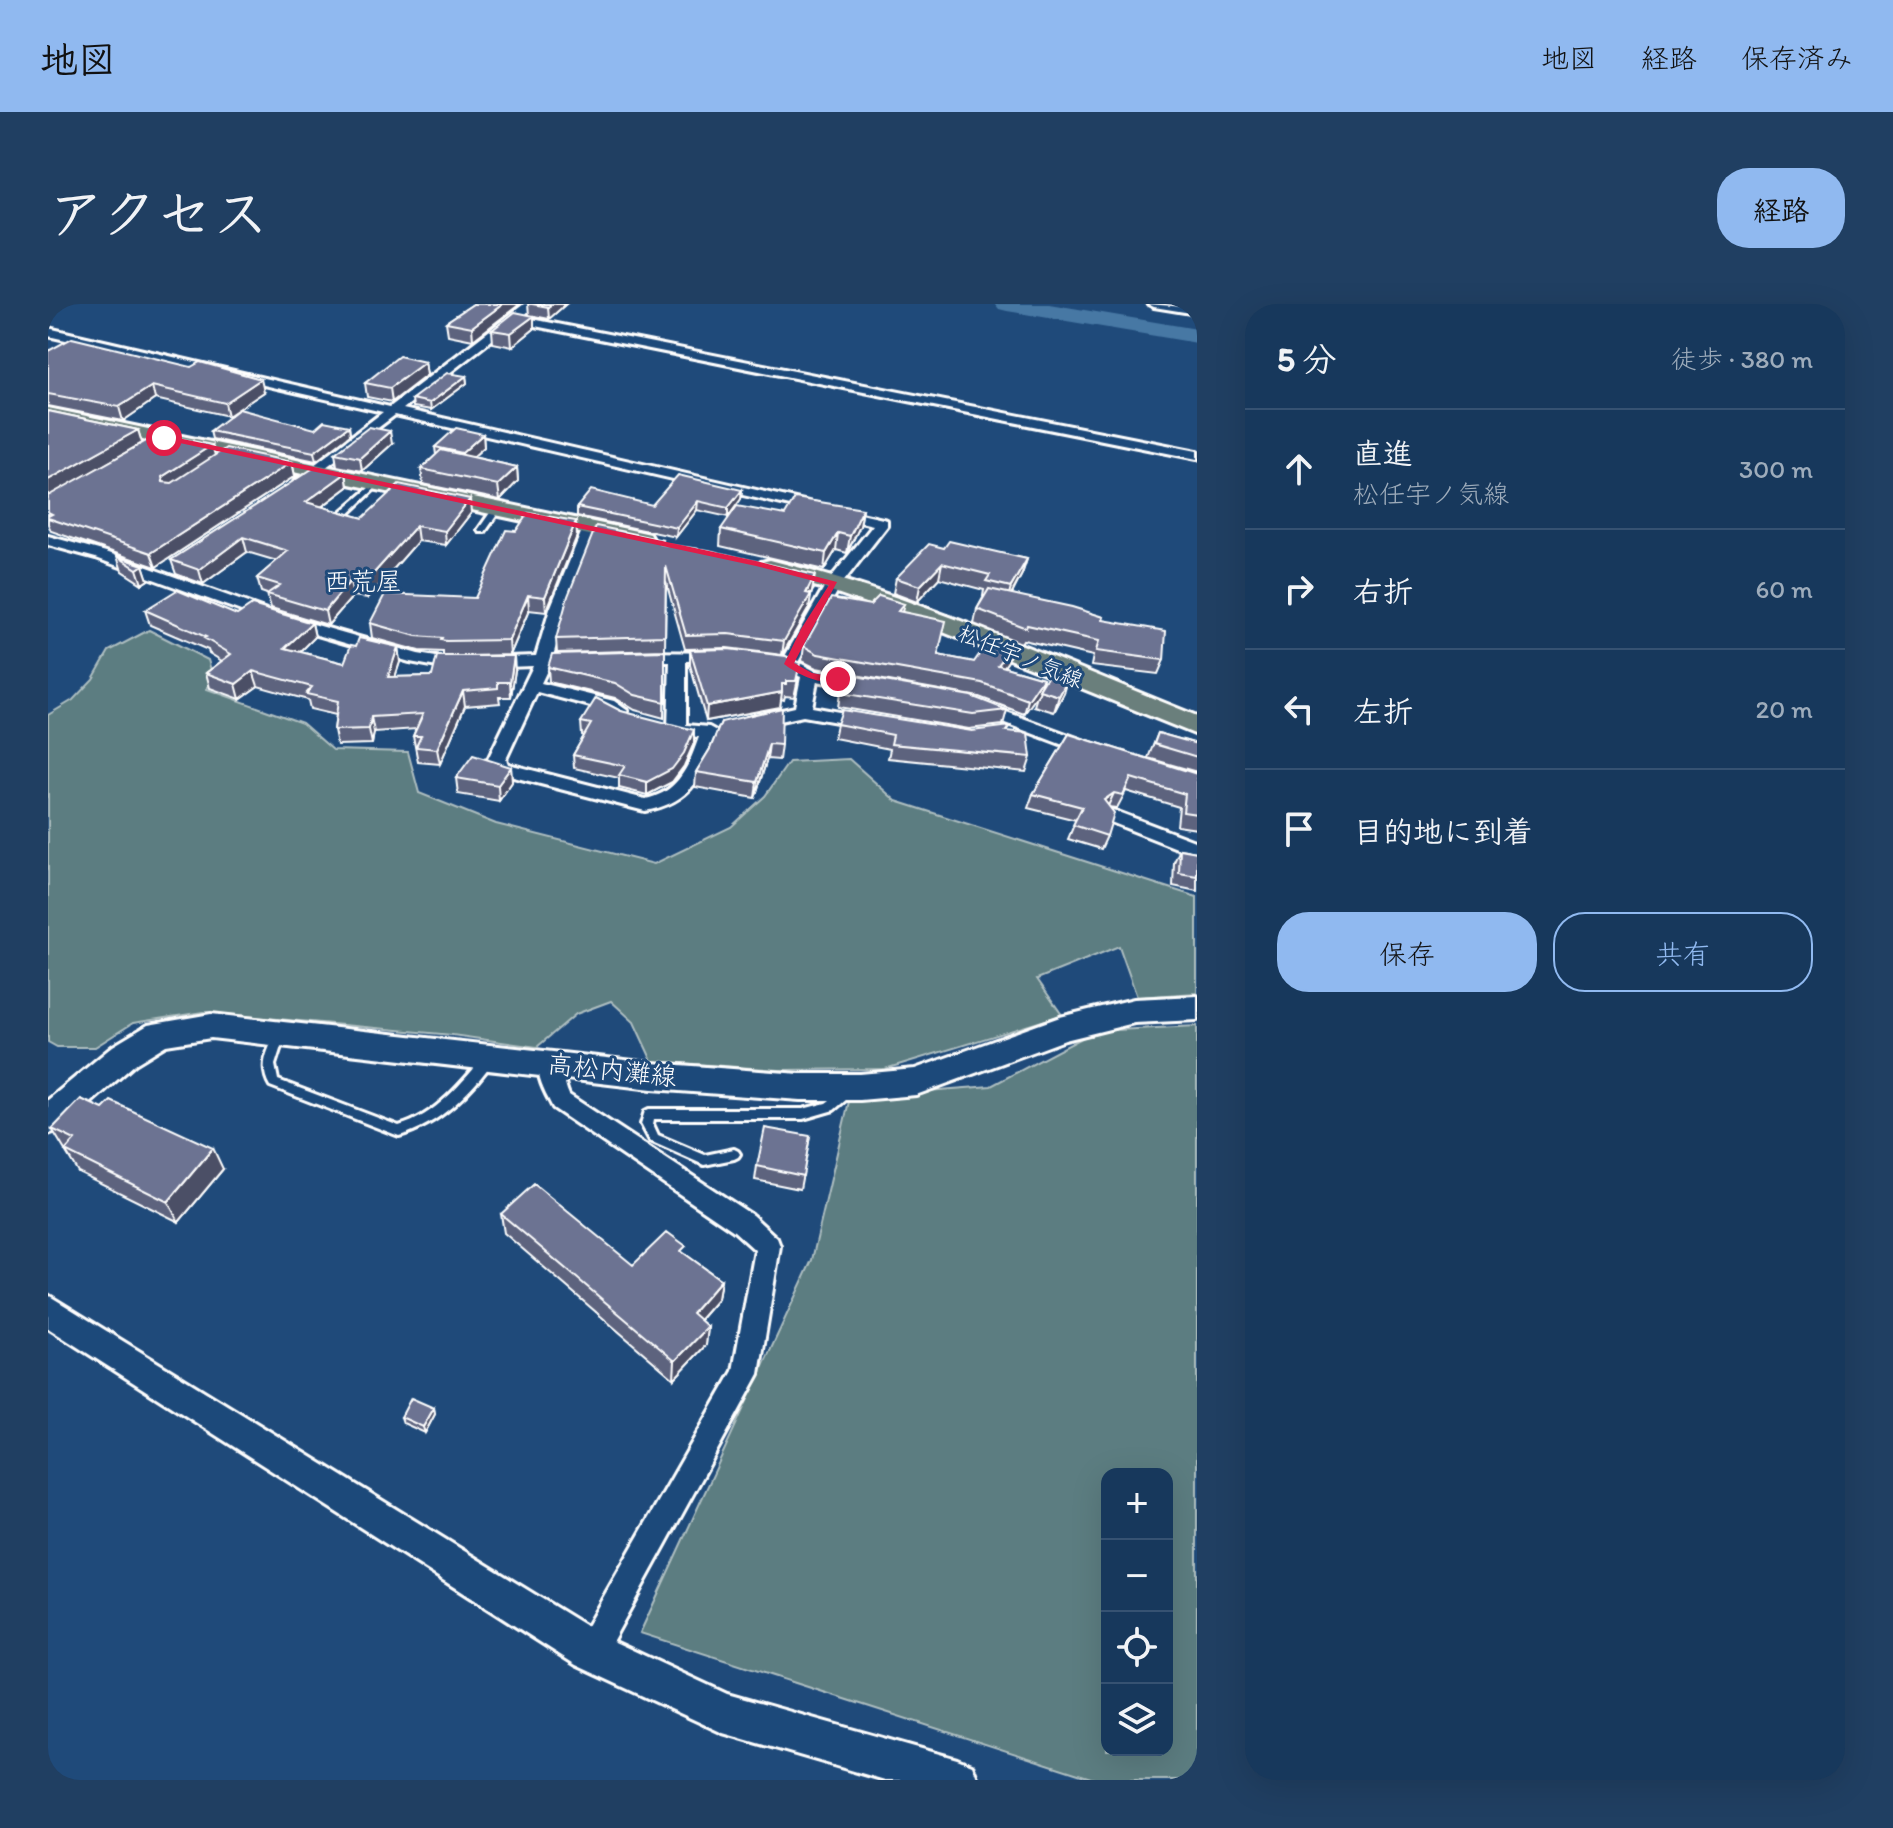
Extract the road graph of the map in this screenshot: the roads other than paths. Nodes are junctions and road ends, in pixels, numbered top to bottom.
1 (531, 304) edge
2 (1154, 304) edge
3 (1197, 311) edge
4 (512, 318) junction
5 (48, 332) edge
6 (393, 409) junction
7 (51, 417) edge
8 (164, 438) junction
9 (139, 453) edge
10 (1197, 455) edge
11 (317, 471) junction
12 (378, 483) junction
13 (293, 487) edge
14 (497, 509) junction
15 (339, 518) edge
16 (590, 528) junction
17 (482, 530) dead end
18 (48, 540) edge
19 (665, 544) edge
20 (741, 560) edge
21 (834, 584) junction
22 (678, 657) junction
23 (543, 662) junction
24 (789, 664) junction
25 (810, 675) junction
26 (533, 686) junction
27 (884, 688) edge
28 (958, 702) edge
29 (803, 711) junction
30 (640, 720) edge
31 (879, 724) edge
32 (1197, 726) edge
33 (1037, 729) junction
34 (709, 732) junction
35 (999, 735) edge
36 (1114, 757) edge
37 (1110, 815) edge
38 (1197, 849) edge
39 (1197, 1008) edge
40 (280, 1033) junction
41 (490, 1057) junction
42 (550, 1063) junction
43 (853, 1087) junction
44 (48, 1120) edge
45 (734, 1154) dead end
46 (48, 1310) edge
47 (590, 1651) junction
48 (957, 1780) edge

1 - 4 street
2 - 3 street
4 - 6 street
4 - 10 street
5 - 6 street
6 - 11 street
6 - 21 street
7 - 8 main road
8 - 9 street
8 - 11 main road
11 - 12 main road
11 - 13 street
12 - 14 main road
12 - 15 lane
14 - 16 main road
14 - 17 lane
16 - 19 main road
16 - 23 street
18 - 23 street
20 - 21 main road, 松任宇ノ気線
21 - 24 street
21 - 32 main road, 松任宇ノ気線
22 - 23 street
22 - 24 street
22 - 34 street
23 - 26 street
24 - 25 street
25 - 27 street
25 - 29 street
26 - 30 street
26 - 34 street
28 - 33 street
29 - 31 street
29 - 34 street
33 - 35 street
33 - 36 street
37 - 38 street
39 - 43 main road, 高松内灘線
40 - 41 main road, 高松内灘線
40 - 41 lane
40 - 44 main road, 高松内灘線
41 - 42 main road, 高松内灘線
42 - 43 main road, 高松内灘線
42 - 47 street
43 - 45 lane
46 - 47 street
47 - 48 street

